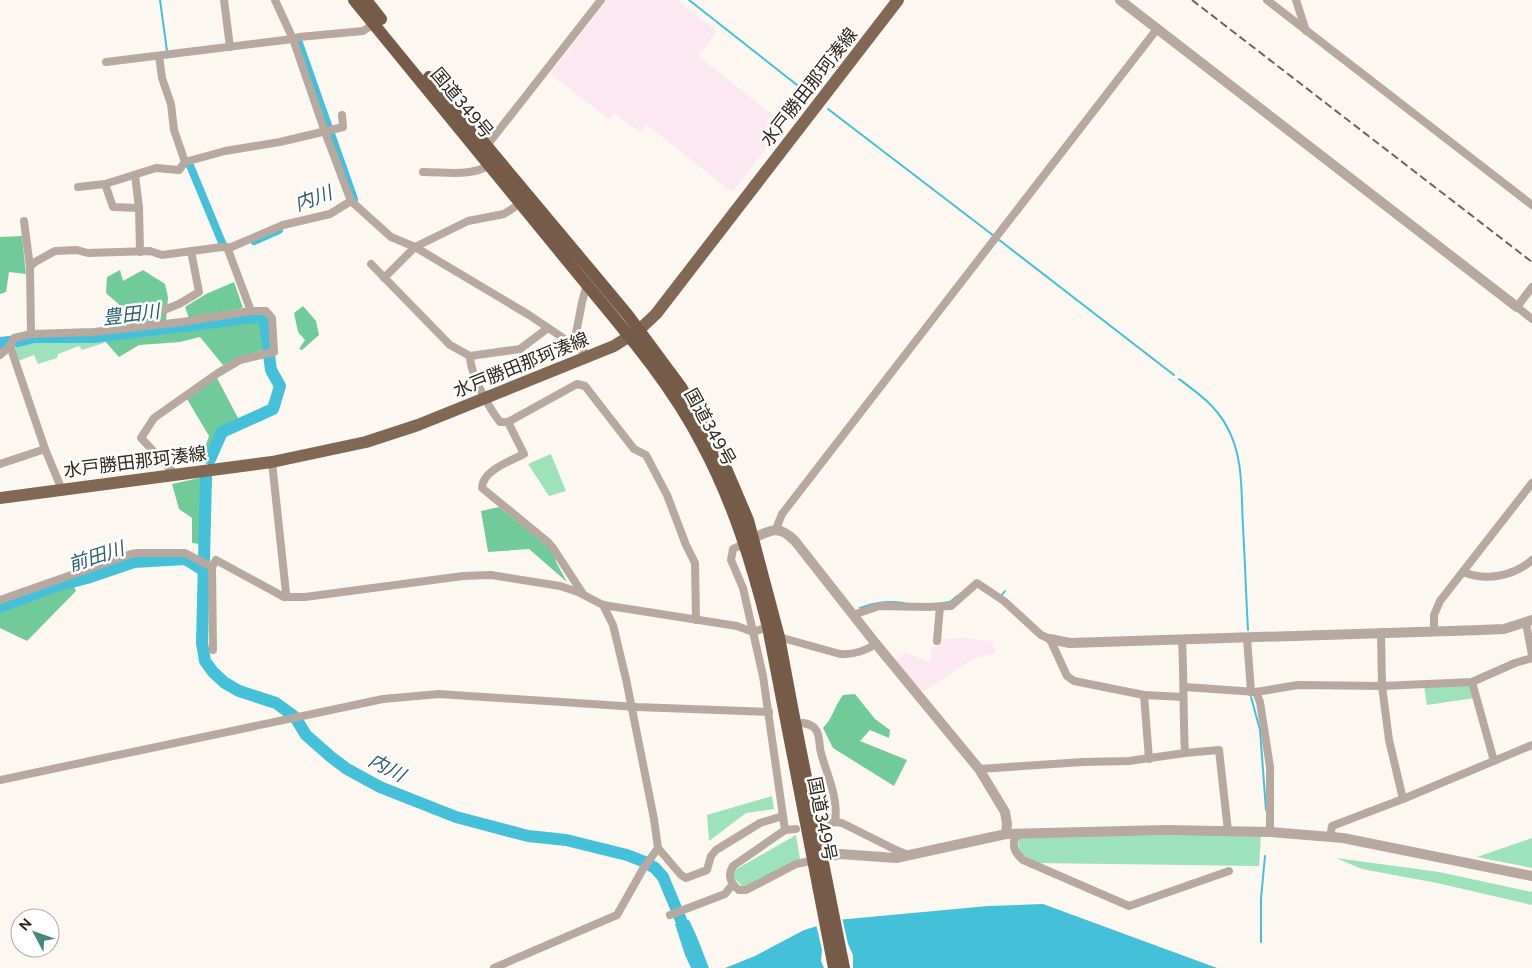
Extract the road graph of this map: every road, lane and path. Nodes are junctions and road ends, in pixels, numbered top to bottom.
1 (224, 0) edge
2 (275, 0) edge
3 (354, 0) edge
4 (366, 0) edge
5 (602, 0) edge
6 (898, 0) edge
7 (1120, 0) edge
8 (1267, 0) edge
9 (1296, 0) edge
10 (378, 22) junction
11 (1157, 29) junction
12 (1306, 31) junction
13 (293, 39) junction
14 (230, 47) junction
15 (159, 56) junction
16 (106, 62) dead end
17 (342, 115) dead end
18 (328, 131) junction
19 (484, 150) junction
20 (185, 162) junction
21 (490, 165) junction
22 (423, 172) dead end
23 (135, 175) junction
24 (105, 184) junction
25 (78, 187) dead end
26 (525, 200) junction
27 (351, 201) junction
28 (1532, 205) edge
29 (139, 208) junction
30 (24, 221) dead end
31 (227, 247) junction
32 (415, 247) junction
33 (191, 251) junction
34 (140, 252) junction
35 (371, 264) dead end
36 (30, 267) junction
37 (384, 278) junction
38 (587, 284) junction
39 (1532, 287) edge
40 (1517, 307) junction
41 (251, 311) junction
42 (1532, 319) edge
43 (137, 327) junction
44 (548, 328) junction
45 (31, 334) junction
46 (634, 334) junction
47 (574, 344) junction
48 (10, 346) junction
49 (0, 355) edge
50 (470, 356) junction
51 (590, 356) junction
52 (485, 397) junction
53 (508, 422) junction
54 (44, 449) junction
55 (272, 462) junction
56 (0, 464) edge
57 (176, 475) junction
58 (1532, 483) edge
59 (62, 490) junction
60 (0, 498) edge
61 (776, 529) junction
62 (749, 541) junction
63 (1532, 560) edge
64 (210, 566) junction
65 (1462, 572) junction
66 (585, 596) junction
67 (284, 597) junction
68 (0, 600) edge
69 (603, 605) junction
70 (940, 606) junction
71 (853, 615) junction
72 (696, 620) junction
73 (1529, 621) edge
74 (768, 626) junction
75 (1434, 631) junction
76 (752, 632) junction
77 (1381, 632) junction
78 (780, 637) junction
79 (1247, 638) junction
80 (1050, 639) junction
81 (1182, 640) junction
82 (937, 641) dead end
83 (876, 644) junction
84 (212, 650) dead end
85 (1532, 657) edge
86 (1472, 682) junction
87 (1382, 686) junction
88 (1184, 687) junction
89 (1254, 692) junction
90 (1144, 695) junction
91 (1183, 697) junction
92 (632, 706) junction
93 (769, 712) junction
94 (803, 723) dead end
95 (1531, 745) edge
96 (1185, 753) junction
97 (1532, 755) edge
98 (1150, 758) junction
99 (1494, 760) junction
100 (979, 769) junction
101 (0, 780) edge
102 (1403, 799) junction
103 (783, 816) junction
104 (835, 822) junction
105 (825, 824) dead end
106 (796, 829) dead end
107 (786, 830) junction
108 (1228, 831) junction
109 (1270, 832) junction
110 (1012, 834) junction
111 (1330, 837) junction
112 (658, 848) junction
113 (908, 855) junction
114 (817, 860) junction
115 (1228, 871) dead end
116 (820, 876) junction
117 (1532, 876) edge
118 (733, 884) junction
119 (670, 915) dead end
120 (494, 968) edge
121 (834, 968) edge
122 (844, 968) edge

1 - 14 street
2 - 13 street
3 - 10 highway, 国道349号
4 - 10 highway, 国道349号
5 - 19 street
6 - 46 main road, 水戸勝田那珂湊線
7 - 11 street
8 - 12 street
9 - 12 street
10 - 13 street
10 - 19 highway, 国道349号
11 - 40 street
11 - 61 street
12 - 28 street
13 - 14 street
13 - 18 street
14 - 15 street
15 - 16 street
15 - 20 street
17 - 18 street
18 - 20 street
18 - 27 street
19 - 21 highway, 国道349号
19 - 26 highway, 国道349号
20 - 23 street
21 - 22 street
21 - 26 highway, 国道349号
23 - 24 street
23 - 29 street
24 - 25 street
24 - 29 street
26 - 32 street
26 - 38 highway, 国道349号
26 - 46 highway, 国道349号
27 - 31 street
27 - 32 street
29 - 34 street
30 - 36 street
31 - 33 street
31 - 41 street
32 - 37 street
32 - 44 street
33 - 34 street
33 - 43 street
34 - 36 street
35 - 37 street
36 - 45 street
37 - 50 street
38 - 46 highway, 国道349号
38 - 47 street
39 - 40 street
40 - 42 street
41 - 43 street
41 - 57 street
43 - 45 street
44 - 47 street
44 - 50 street
45 - 48 street
46 - 51 main road, 水戸勝田那珂湊線
46 - 62 highway, 国道349号
47 - 51 street
48 - 49 street
48 - 54 street
50 - 52 street
51 - 52 main road, 水戸勝田那珂湊線
52 - 53 street
52 - 55 main road, 水戸勝田那珂湊線
53 - 66 street
53 - 72 street
54 - 56 street
54 - 59 street
55 - 57 main road, 水戸勝田那珂湊線
55 - 67 street
57 - 59 main road, 水戸勝田那珂湊線
58 - 65 street
59 - 60 main road, 水戸勝田那珂湊線
61 - 62 street
61 - 71 street
62 - 74 highway, 国道349号
62 - 76 street
62 - 78 highway, 国道349号
63 - 65 street
64 - 67 street
64 - 68 street
64 - 84 street
65 - 75 street
66 - 67 street
66 - 69 street
69 - 72 street
69 - 92 street
70 - 71 street
70 - 80 street
70 - 82 street
71 - 83 street
72 - 76 street
73 - 75 street
73 - 85 street
74 - 76 street
74 - 114 highway, 国道349号
75 - 77 street
76 - 93 street
77 - 79 street
77 - 87 street
78 - 83 street
78 - 114 highway, 国道349号
79 - 81 street
79 - 89 street
80 - 81 street
80 - 90 street
81 - 88 street
83 - 100 street
85 - 86 street
86 - 87 street
86 - 99 street
87 - 89 street
87 - 102 street
88 - 89 street
88 - 91 street
89 - 109 street
90 - 91 street
90 - 98 street
91 - 96 street
92 - 93 street
92 - 101 street
92 - 112 street
93 - 103 street
94 - 104 street
95 - 97 street
95 - 99 street
96 - 98 street
96 - 108 street
98 - 100 street
99 - 102 street
100 - 110 street
102 - 111 street
103 - 107 street
103 - 112 street
104 - 105 street
104 - 113 street
106 - 107 street
107 - 118 street
108 - 109 street
108 - 110 street
109 - 111 street
110 - 113 street
110 - 115 street
111 - 117 street
112 - 120 street
113 - 114 street
114 - 116 highway, 国道349号
114 - 118 street
116 - 121 highway, 国道349号
116 - 122 highway, 国道349号
118 - 119 street

